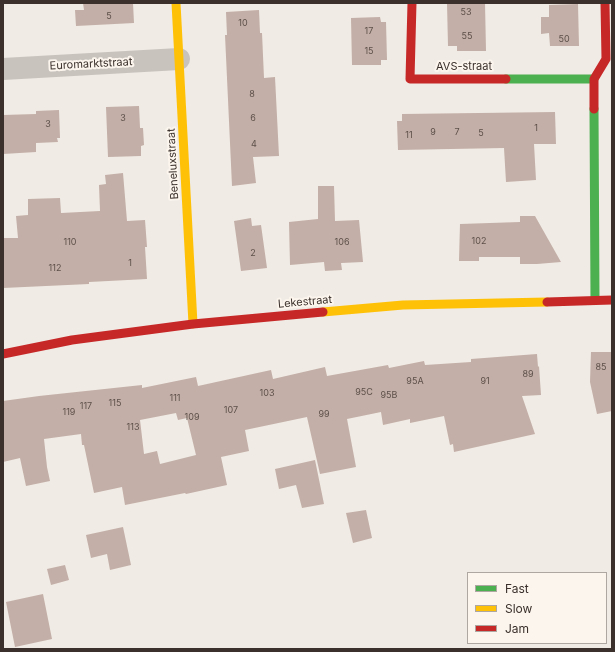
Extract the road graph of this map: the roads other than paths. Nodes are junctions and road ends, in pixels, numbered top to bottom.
1 (176, 3) edge
2 (412, 3) edge
3 (605, 3) edge
4 (179, 60) junction
5 (3, 69) edge
6 (594, 79) junction
7 (596, 300) junction
8 (612, 300) edge
9 (193, 324) junction
10 (3, 354) edge

1 - 4 street, Beneluxstraat
2 - 6 street, AVS-straat
3 - 6 street
4 - 5 street, Euromarktstraat
4 - 9 street, Beneluxstraat
6 - 7 street
7 - 8 street, Lekestraat
7 - 9 street, Lekestraat
9 - 10 street, Lekestraat

